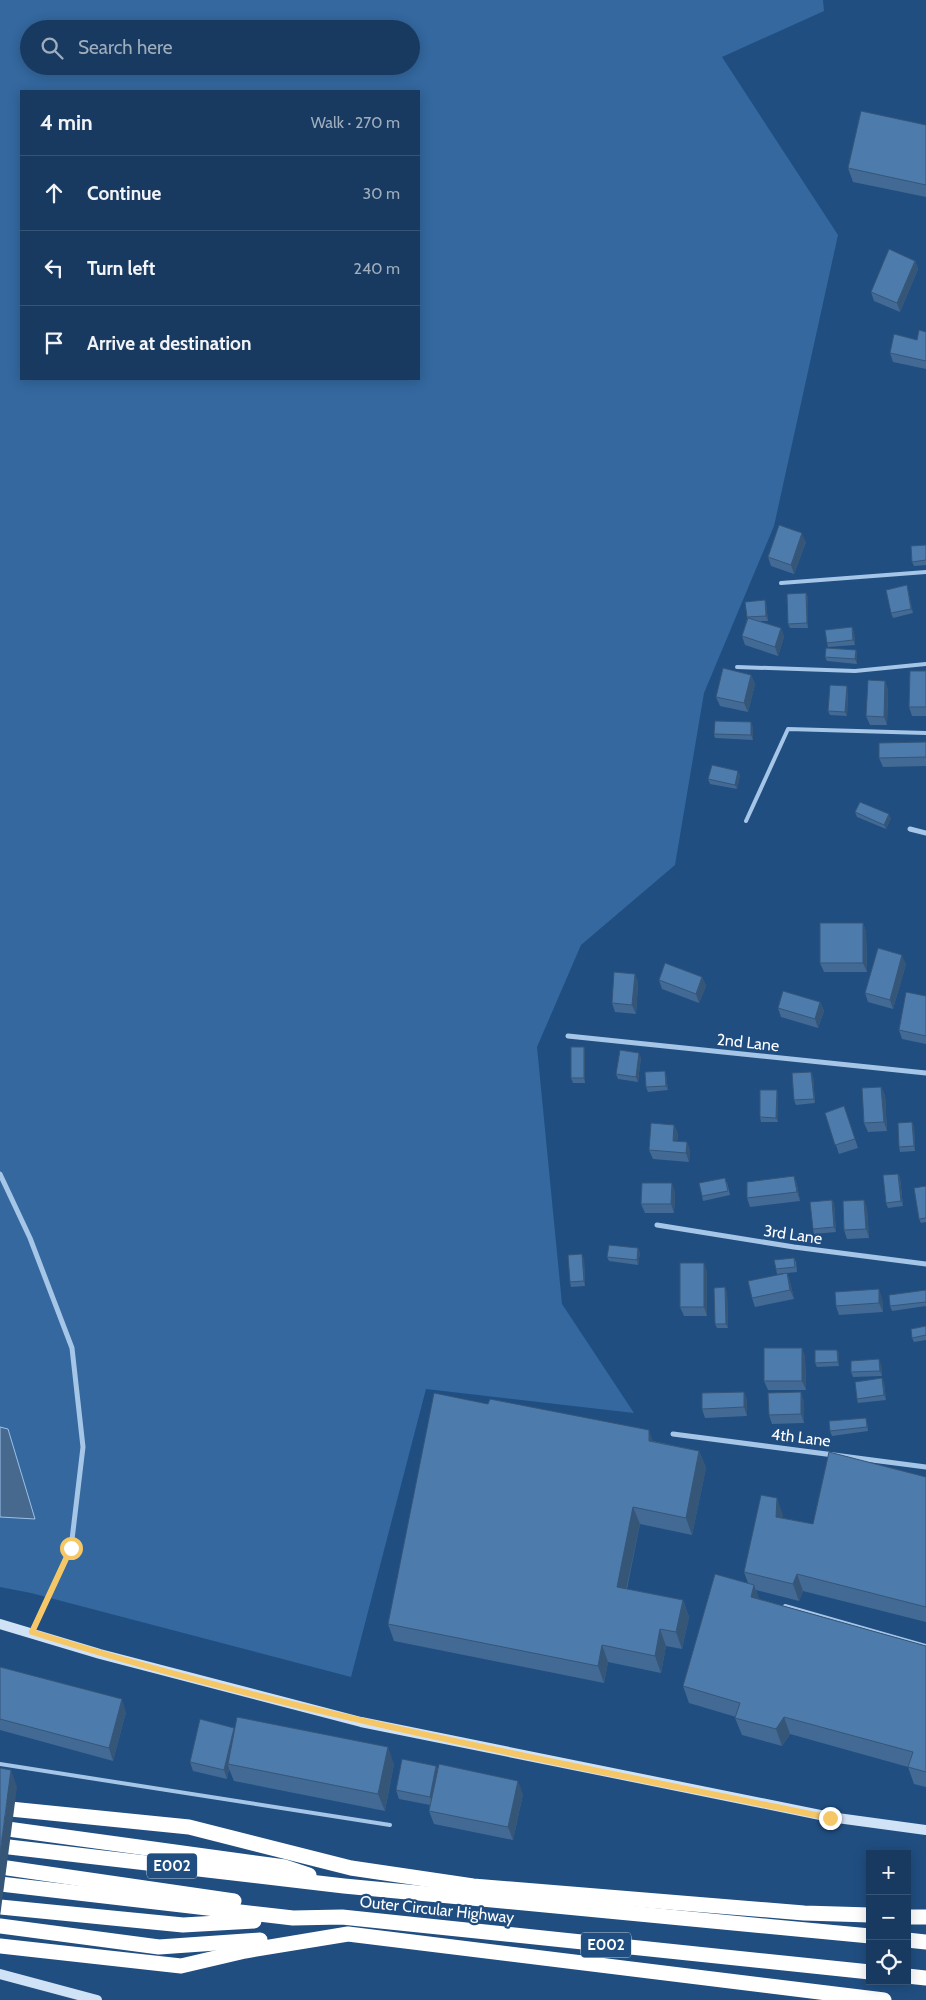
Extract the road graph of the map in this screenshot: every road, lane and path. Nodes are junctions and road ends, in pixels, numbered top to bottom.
1 (926, 572) edge
2 (781, 583) dead end
3 (926, 664) edge
4 (737, 667) dead end
5 (926, 733) edge
6 (746, 821) dead end
7 (910, 829) dead end
8 (926, 833) edge
9 (568, 1036) dead end
10 (926, 1073) edge
11 (0, 1174) edge
12 (657, 1225) dead end
13 (926, 1264) edge
14 (672, 1434) dead end
15 (926, 1467) edge
16 (785, 1606) edge
17 (0, 1624) edge
18 (32, 1632) junction
19 (926, 1646) edge
20 (0, 1764) edge
21 (0, 1808) edge
22 (390, 1825) dead end
23 (0, 1828) edge
24 (926, 1830) edge
25 (0, 1846) edge
26 (0, 1867) edge
27 (0, 1884) edge
28 (344, 1886) junction
29 (0, 1907) edge
30 (866, 1915) edge
31 (911, 1916) edge
32 (342, 1917) junction
33 (926, 1917) edge
34 (293, 1918) junction
35 (0, 1926) edge
36 (348, 1934) junction
37 (866, 1936) edge
38 (911, 1940) edge
39 (926, 1942) edge
40 (0, 1946) edge
41 (866, 1972) edge
42 (0, 1974) edge
43 (911, 1976) edge
44 (926, 1978) edge
45 (98, 2000) edge
46 (884, 2000) edge

1 - 2 lane
3 - 4 lane
5 - 6 lane
7 - 8 street
9 - 10 street, 2nd Lane
11 - 18 street
12 - 13 street, 3rd Lane
14 - 15 street, 4th Lane
16 - 19 lane
17 - 18 street
18 - 24 street
20 - 22 lane
21 - 30 highway
23 - 28 highway
25 - 28 highway, Outer Circular Highway / E002
26 - 32 highway
27 - 34 highway, Outer Circular Highway / E002
28 - 37 highway, Outer Circular Highway / E002
29 - 34 highway
31 - 33 highway
32 - 34 highway, Outer Circular Highway / E002
32 - 41 highway, Outer Circular Highway / E002
35 - 36 highway
36 - 40 highway
36 - 46 highway
38 - 39 highway
42 - 45 street
43 - 44 highway

